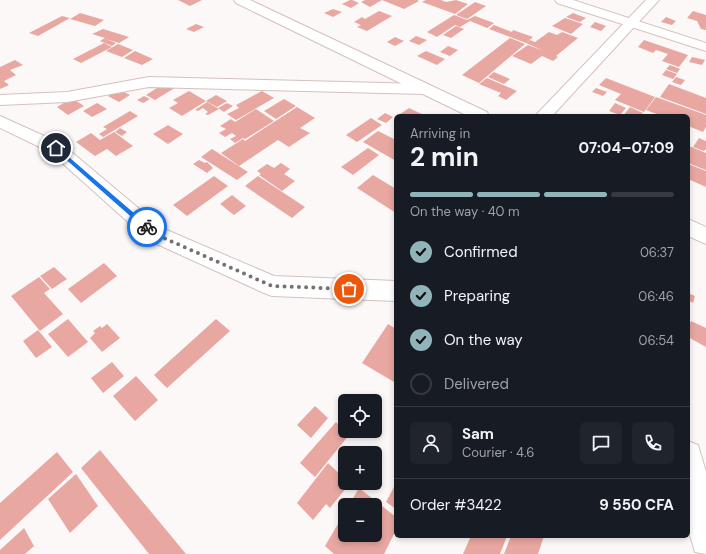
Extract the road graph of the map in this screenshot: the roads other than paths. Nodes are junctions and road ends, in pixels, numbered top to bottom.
1 (240, 0) edge
2 (561, 0) edge
3 (653, 0) edge
4 (630, 22) junction
5 (706, 47) edge
6 (424, 89) junction
7 (0, 100) edge
8 (477, 114) edge
9 (545, 114) edge
10 (0, 121) edge
11 (690, 228) edge
12 (706, 236) edge
13 (394, 292) edge
14 (690, 465) edge
15 (706, 541) edge

1 - 6 street
2 - 4 street
3 - 4 street
4 - 5 street
4 - 9 street
6 - 7 street
6 - 8 street
10 - 13 street
11 - 12 street
14 - 15 street

